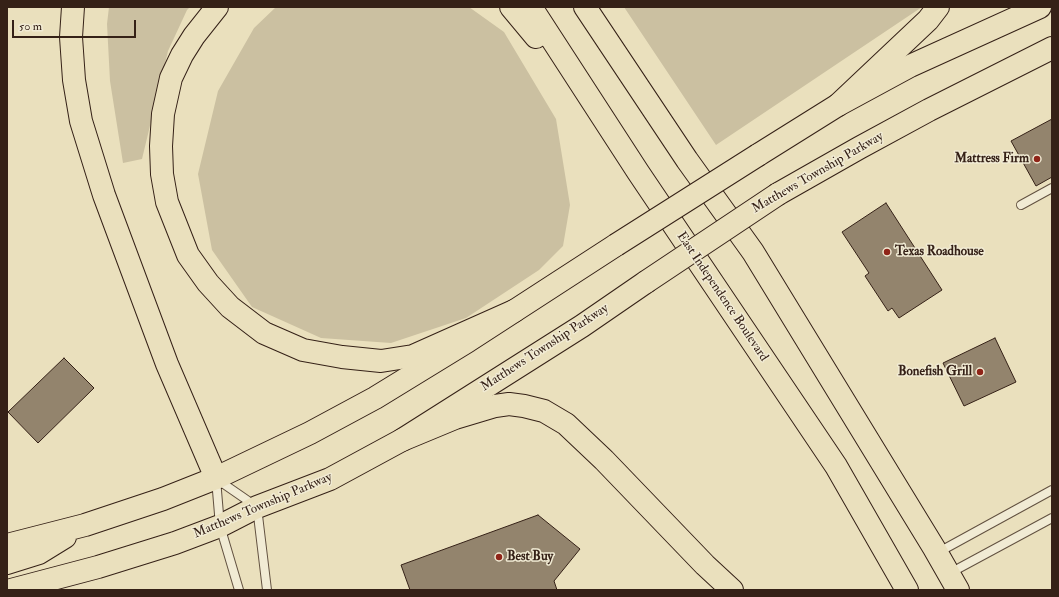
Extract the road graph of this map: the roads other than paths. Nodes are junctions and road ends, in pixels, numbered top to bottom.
1 (73, 7) edge
2 (217, 7) edge
3 (511, 7) edge
4 (531, 7) edge
5 (585, 7) edge
6 (596, 7) edge
7 (938, 7) edge
8 (1040, 7) edge
9 (610, 44) junction
10 (1052, 48) edge
11 (838, 105) junction
12 (638, 172) junction
13 (1052, 188) edge
14 (1020, 205) dead end
15 (514, 311) junction
16 (402, 440) junction
17 (216, 478) junction
18 (1052, 490) edge
19 (257, 507) junction
20 (1052, 518) edge
21 (84, 525) junction
22 (220, 526) junction
23 (7, 545) edge
24 (937, 553) junction
25 (7, 563) edge
26 (954, 582) edge
27 (11, 590) edge
28 (239, 590) edge
29 (267, 590) edge
30 (732, 590) edge
31 (907, 590) edge

1 - 17 main road
2 - 15 main road
3 - 12 main road
4 - 12 main road, East Independence Boulevard
5 - 9 main road
6 - 9 main road
7 - 11 main road
8 - 11 main road
9 - 24 main road
10 - 16 main road, Matthews Township Parkway, bridge
11 - 15 main road, bridge
12 - 31 main road, East Independence Boulevard
13 - 14 lane
15 - 17 main road
16 - 19 main road, Matthews Township Parkway
16 - 30 main road
17 - 19 lane
17 - 21 main road
17 - 22 lane
18 - 24 lane
19 - 22 main road, Matthews Township Parkway
19 - 29 lane
20 - 26 lane
21 - 23 main road
21 - 25 main road
22 - 27 main road, Matthews Township Parkway
22 - 28 lane
24 - 26 main road

